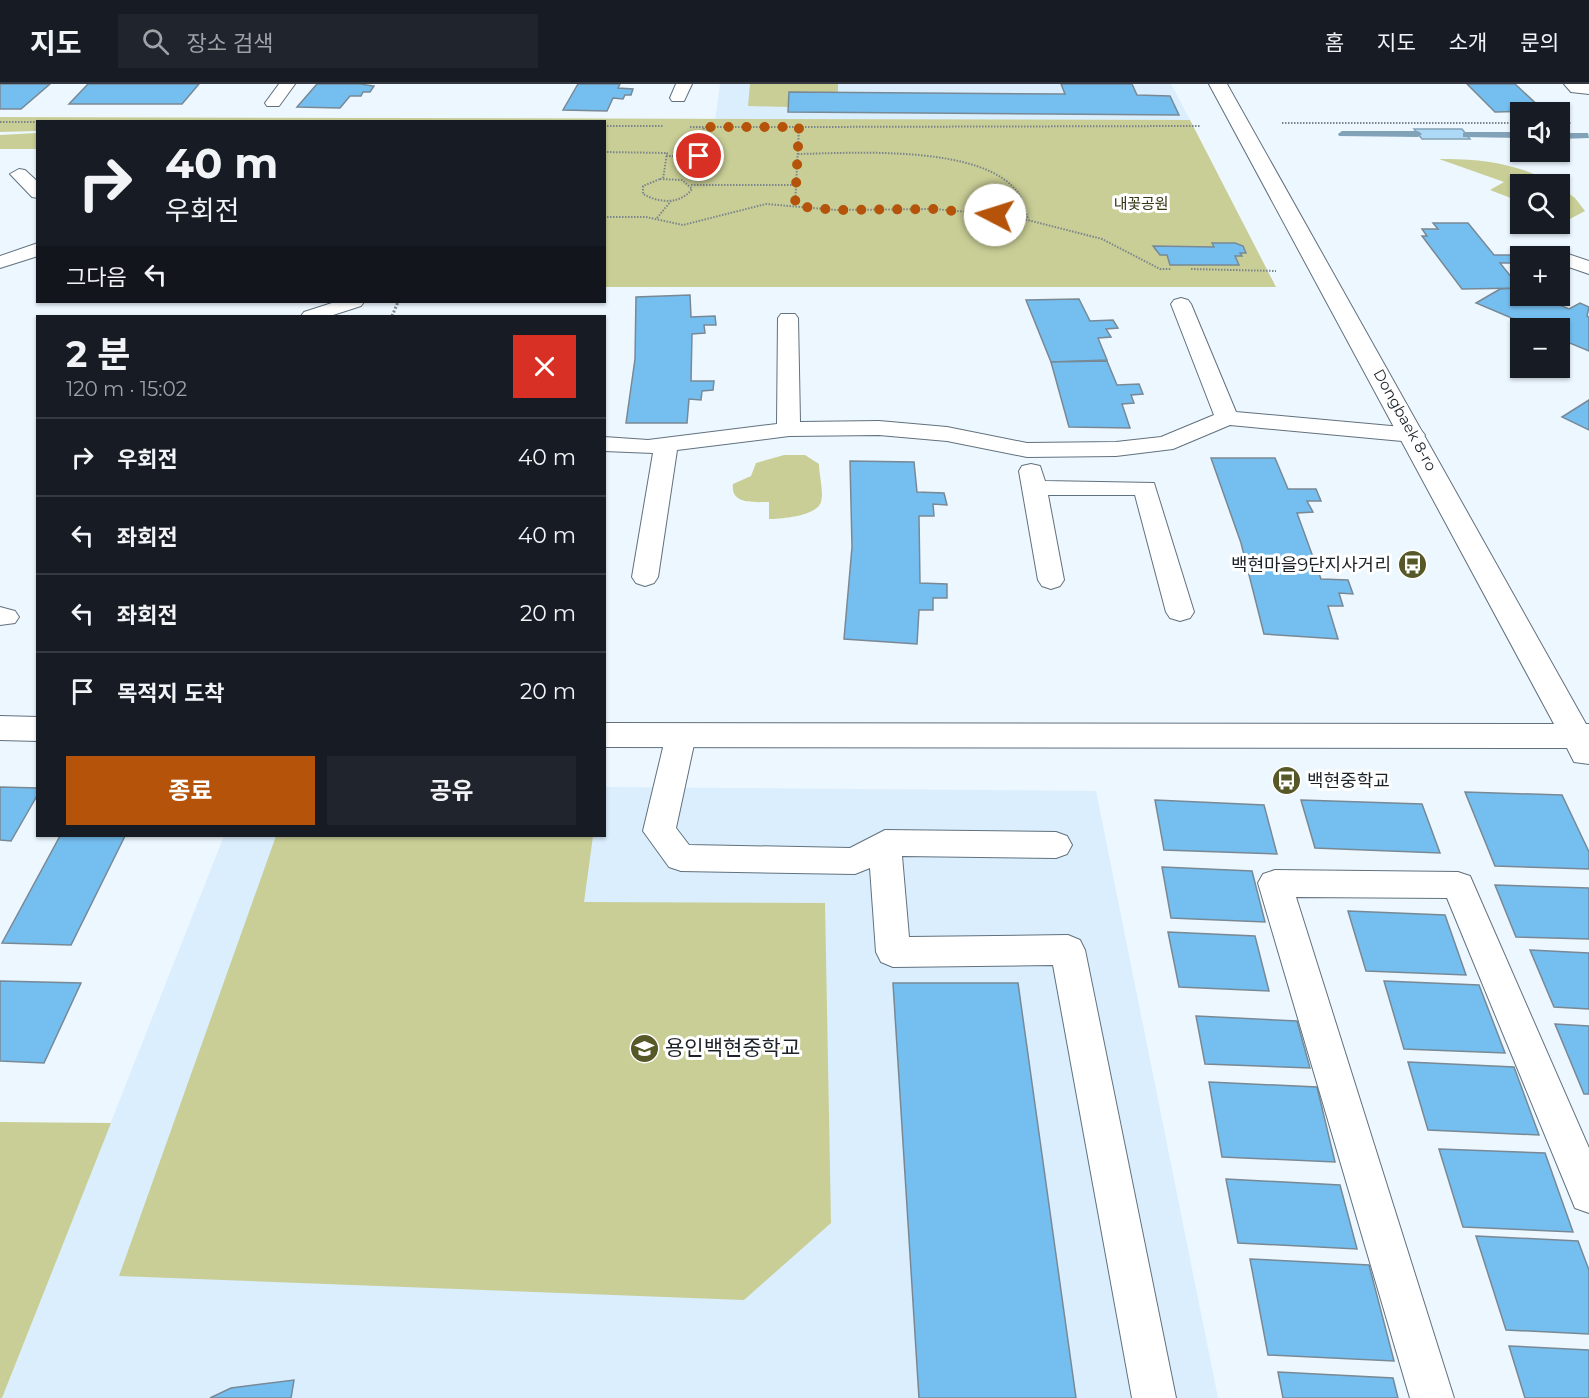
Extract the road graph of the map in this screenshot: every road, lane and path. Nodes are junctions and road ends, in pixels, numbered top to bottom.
1 (287, 84) edge
2 (1218, 84) edge
3 (1572, 84) edge
4 (1589, 89) edge
5 (273, 104) dead end
6 (0, 122) edge
7 (36, 122) edge
8 (1278, 123) dead end
9 (1510, 123) edge
10 (606, 126) edge
11 (671, 126) dead end
12 (682, 126) dead end
13 (1202, 126) dead end
14 (704, 127) junction
15 (799, 127) junction
16 (606, 152) edge
17 (798, 154) junction
18 (666, 156) junction
19 (18, 174) dead end
20 (663, 179) junction
21 (691, 185) junction
22 (796, 185) junction
23 (36, 191) edge
24 (671, 200) junction
25 (795, 206) junction
26 (606, 217) edge
27 (656, 219) junction
28 (1028, 219) junction
29 (36, 250) edge
30 (1570, 261) edge
31 (0, 262) edge
32 (1589, 268) edge
33 (1172, 269) dead end
34 (1184, 269) dead end
35 (1279, 271) dead end
36 (351, 303) edge
37 (1181, 304) dead end
38 (314, 315) edge
39 (788, 318) dead end
40 (1227, 418) junction
41 (789, 429) junction
42 (1413, 435) junction
43 (606, 444) edge
44 (666, 444) junction
45 (1027, 450) junction
46 (1034, 488) junction
47 (645, 577) dead end
48 (1051, 580) dead end
49 (1180, 612) dead end
50 (0, 728) edge
51 (36, 729) edge
52 (606, 735) edge
53 (681, 735) junction
54 (1585, 743) edge
55 (885, 843) junction
56 (1056, 845) dead end
57 (1589, 1194) edge
58 (1154, 1398) edge
59 (1432, 1398) edge

1 - 5 lane
2 - 42 street, Dongbaek 8-ro
3 - 4 lane
6 - 7 path
8 - 9 path
10 - 11 path
12 - 14 path
13 - 15 path
14 - 15 path
14 - 18 path
15 - 17 path
16 - 18 path
17 - 22 path
17 - 28 path
18 - 20 path
19 - 23 lane
20 - 21 path
20 - 24 path
21 - 22 path
21 - 24 path
22 - 25 path
24 - 27 path
25 - 27 path
25 - 28 path
26 - 27 path
28 - 33 path
29 - 31 lane
30 - 32 lane
34 - 35 path
36 - 38 lane
37 - 40 lane
39 - 41 lane
40 - 42 lane
40 - 45 lane
41 - 44 lane
41 - 45 lane
42 - 54 street, Dongbaek 8-ro
43 - 44 lane
44 - 47 lane
45 - 46 lane
46 - 48 lane
46 - 49 lane
50 - 51 street
52 - 53 street
53 - 54 street
53 - 55 lane
55 - 56 lane
55 - 58 lane
57 - 59 lane

